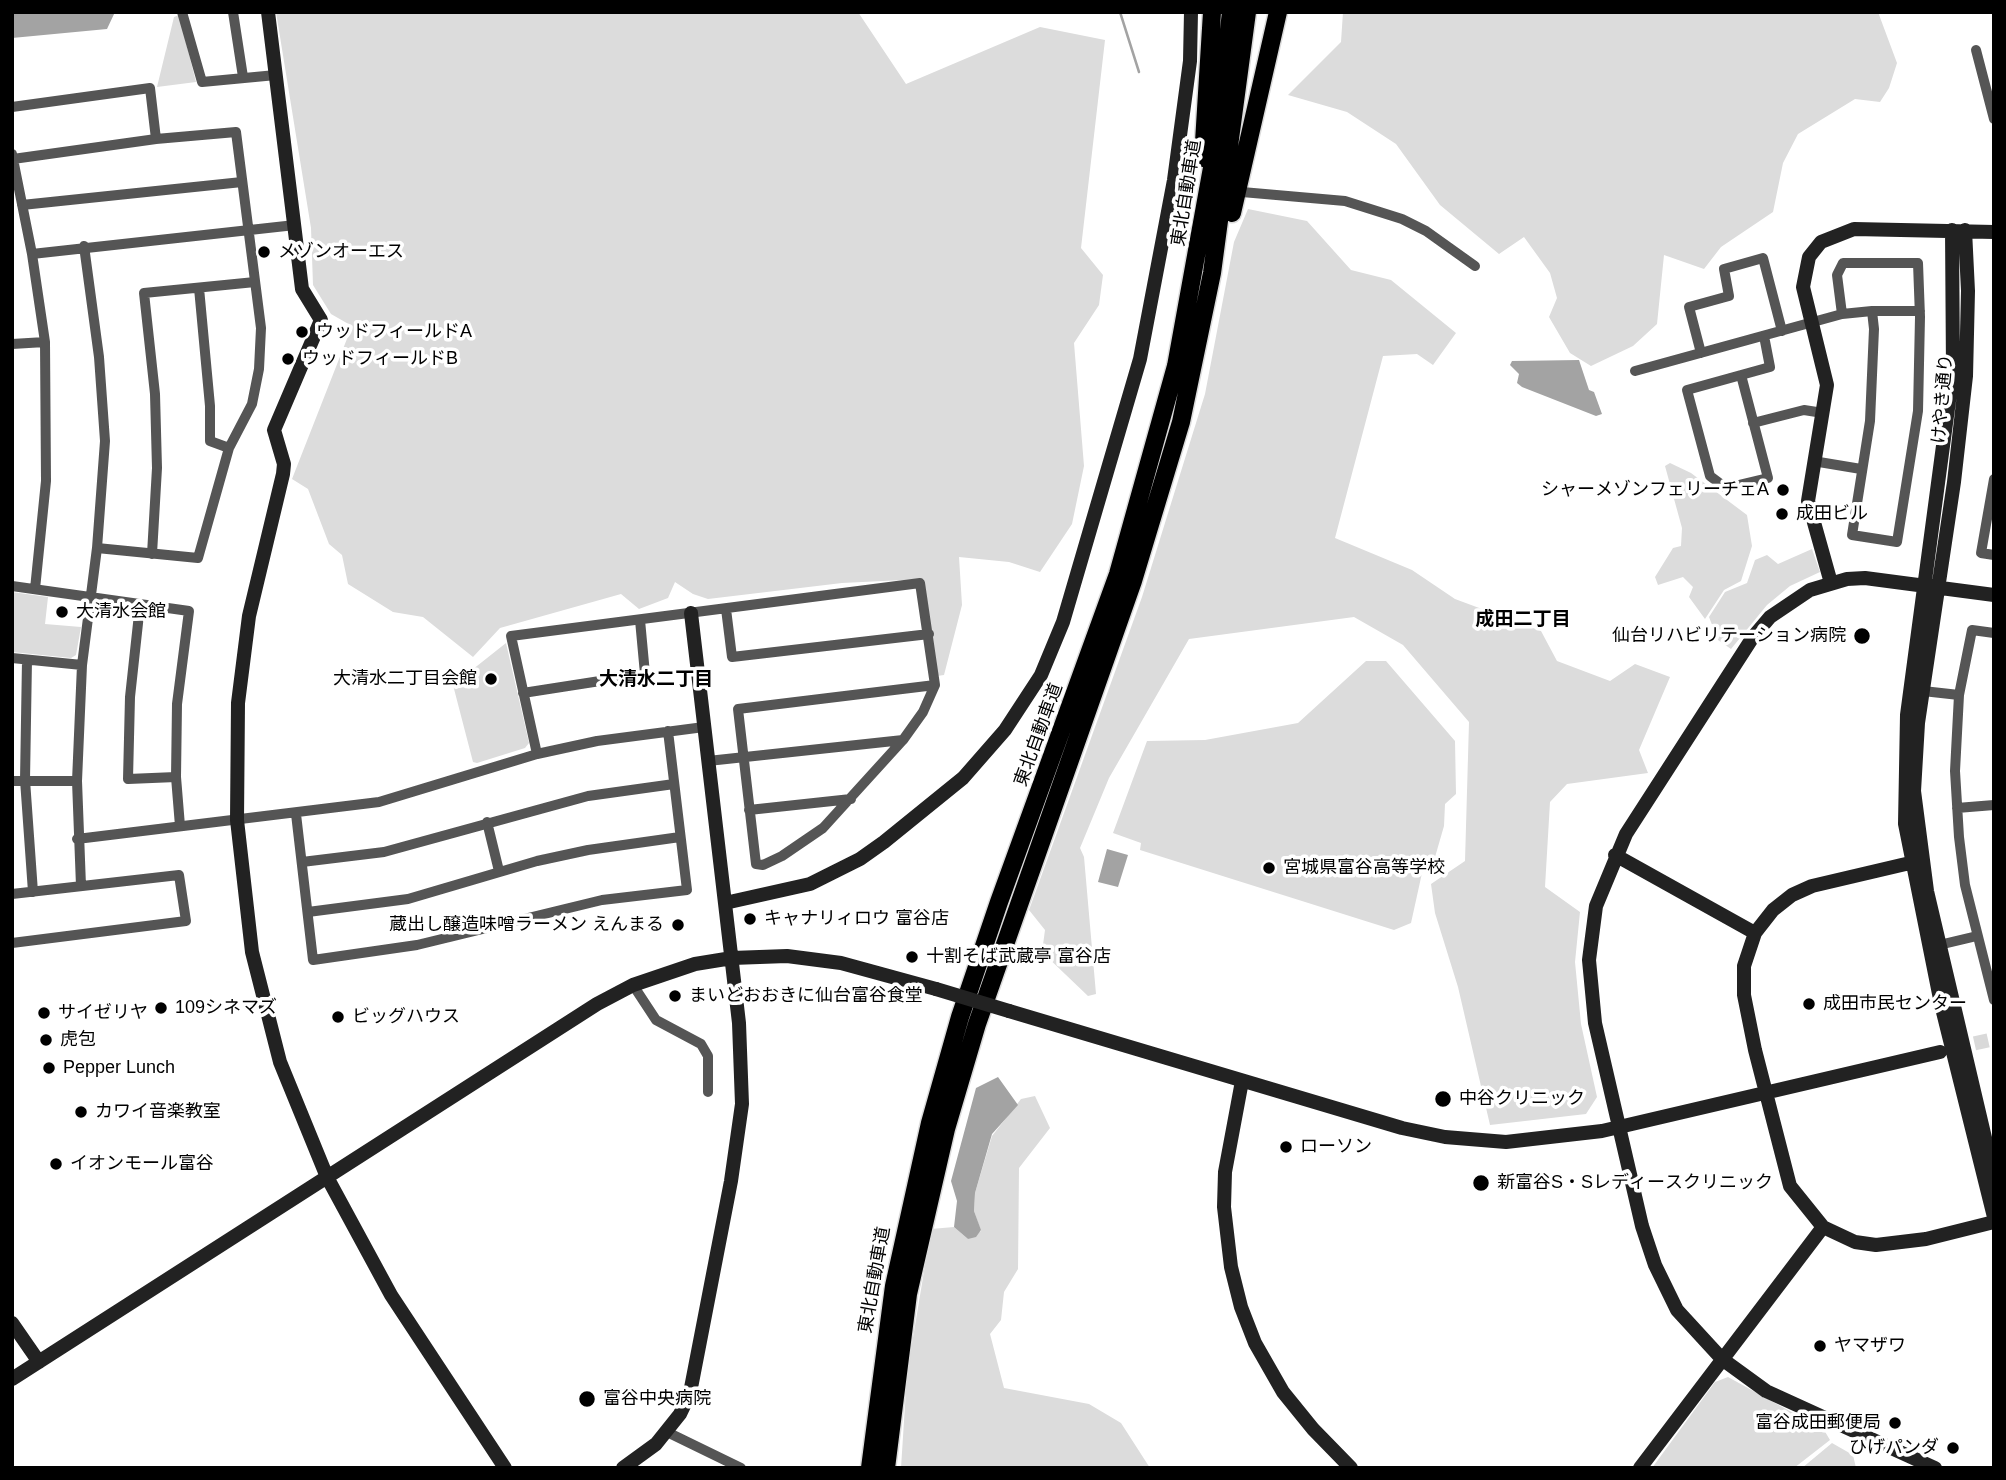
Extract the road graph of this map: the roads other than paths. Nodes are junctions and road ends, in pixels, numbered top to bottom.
1 (182, 12) edge
2 (233, 12) edge
3 (268, 12) edge
4 (1191, 12) edge
5 (1212, 12) edge
6 (1231, 12) edge
7 (1247, 12) edge
8 (1278, 12) edge
9 (1976, 50) dead end
10 (276, 75) junction
11 (243, 77) junction
12 (1992, 105) edge
13 (12, 107) edge
14 (1994, 119) edge
15 (156, 139) junction
16 (13, 156) edge
17 (1174, 180) junction
18 (242, 182) junction
19 (1190, 184) dead end
20 (1242, 192) dead end
21 (22, 205) junction
22 (295, 225) junction
23 (1959, 230) junction
24 (248, 231) junction
25 (1994, 232) edge
26 (84, 246) junction
27 (32, 254) junction
28 (1475, 266) dead end
29 (1212, 273) junction
30 (255, 282) junction
31 (199, 288) junction
32 (1920, 310) junction
33 (1872, 311) junction
34 (1842, 314) junction
35 (1812, 323) junction
36 (1782, 331) junction
37 (1764, 336) junction
38 (45, 342) junction
39 (12, 345) edge
40 (1701, 353) junction
41 (1176, 366) junction
42 (1635, 371) dead end
43 (1741, 375) junction
44 (1823, 413) junction
45 (1754, 423) junction
46 (229, 448) junction
47 (1813, 461) junction
48 (1861, 469) junction
49 (1994, 479) edge
50 (97, 548) junction
51 (152, 554) junction
52 (1994, 555) edge
53 (1831, 583) junction
54 (12, 586) edge
55 (1931, 586) junction
56 (35, 589) junction
57 (1994, 595) edge
58 (91, 598) junction
59 (140, 605) junction
60 (726, 608) junction
61 (691, 613) junction
62 (640, 620) junction
63 (1994, 632) edge
64 (929, 634) junction
65 (12, 658) edge
66 (27, 660) junction
67 (82, 665) junction
68 (935, 685) junction
69 (1923, 691) junction
70 (523, 693) junction
71 (1959, 695) junction
72 (704, 727) junction
73 (668, 731) junction
74 (903, 740) junction
75 (537, 754) junction
76 (742, 758) junction
77 (708, 761) junction
78 (176, 777) junction
79 (25, 780) junction
80 (12, 781) edge
81 (77, 781) junction
82 (674, 784) junction
83 (851, 799) junction
84 (1994, 805) edge
85 (1957, 808) junction
86 (748, 810) junction
87 (296, 814) junction
88 (237, 820) junction
89 (487, 822) junction
90 (180, 826) junction
91 (680, 837) junction
92 (77, 839) junction
93 (1615, 855) junction
94 (302, 862) junction
95 (1910, 863) junction
96 (499, 871) junction
97 (81, 886) junction
98 (33, 892) junction
99 (12, 894) edge
100 (725, 903) junction
101 (308, 912) junction
102 (1755, 933) junction
103 (1977, 936) junction
104 (12, 943) edge
105 (1939, 945) junction
106 (732, 958) junction
107 (633, 985) junction
108 (1994, 1000) edge
109 (1940, 1052) tunnel mouth
110 (1242, 1081) junction
111 (708, 1092) dead end
112 (1766, 1094) junction
113 (1619, 1128) junction
114 (1994, 1176) edge
115 (327, 1177) junction
116 (1994, 1220) edge
117 (1823, 1227) junction
118 (12, 1322) edge
119 (1722, 1359) junction
120 (39, 1362) junction
121 (12, 1379) edge
122 (667, 1432) junction
123 (505, 1468) edge
124 (623, 1468) edge
125 (741, 1468) edge
126 (870, 1468) edge
127 (886, 1468) edge
128 (1351, 1468) edge
129 (1640, 1468) edge
130 (1935, 1468) edge

1 - 11 street
2 - 11 street
3 - 10 street
4 - 17 street
5 - 41 highway
6 - 41 highway, 東北自動車道
7 - 29 highway, 東北自動車道
8 - 29 highway
9 - 12 street
10 - 11 street
10 - 22 street
12 - 14 street
13 - 15 street
15 - 16 street
15 - 18 street
16 - 21 street
17 - 19 street
17 - 100 street
18 - 21 street
18 - 24 street
20 - 28 street
21 - 27 street
22 - 24 street
22 - 88 street
23 - 25 street
23 - 35 street
23 - 55 street
23 - 55 street, けやき通り
24 - 26 street
24 - 30 street
26 - 27 street
26 - 50 street
27 - 38 street
29 - 127 highway, 東北自動車道
30 - 31 street
30 - 46 street
31 - 46 street
31 - 51 street
32 - 33 street
32 - 34 street
32 - 48 street
33 - 34 street
33 - 48 street
34 - 35 street
35 - 36 street
35 - 44 street
36 - 37 street
36 - 40 street
37 - 40 street
37 - 43 street
38 - 39 street
38 - 56 street
40 - 42 street
41 - 126 highway, 東北自動車道
43 - 45 street
43 - 45 street
44 - 45 street
44 - 47 street
46 - 51 street
47 - 48 street
47 - 53 street
49 - 52 street
50 - 51 street
50 - 58 street
53 - 55 street
53 - 93 street
54 - 56 street
55 - 57 street
55 - 69 street
55 - 95 street
56 - 58 street
58 - 59 street
58 - 67 street
59 - 78 street
59 - 78 street
60 - 61 street
60 - 64 street
60 - 64 street
61 - 62 street
61 - 72 street
62 - 70 street
62 - 70 street
63 - 71 street
64 - 68 street
65 - 66 street
66 - 67 street
66 - 79 street
67 - 81 street
68 - 74 street
68 - 76 street
69 - 71 street
69 - 105 street
70 - 75 street
71 - 85 street
72 - 73 street
72 - 77 street
73 - 75 street
73 - 82 street
74 - 76 street
74 - 83 street
75 - 87 street
76 - 77 street
76 - 86 street
77 - 100 street
78 - 90 street
79 - 80 street
79 - 81 street
79 - 98 street
81 - 92 street
82 - 89 street
82 - 91 street
83 - 86 street
83 - 86 street
84 - 85 street
85 - 103 street
87 - 88 street
87 - 94 street
88 - 90 street
88 - 115 street
89 - 94 street
89 - 96 street
90 - 92 street
91 - 96 street
91 - 101 street
92 - 97 street
93 - 102 street
93 - 113 street
94 - 101 street
95 - 102 street
95 - 116 street
96 - 101 street
97 - 98 street
97 - 104 street
98 - 99 street
100 - 106 street
102 - 112 street
103 - 105 street
103 - 108 street
105 - 114 street
106 - 107 street
106 - 110 street, bridge
106 - 122 street
107 - 111 street
107 - 115 street
109 - 112 street
110 - 113 street
110 - 128 street
112 - 113 street
112 - 117 street
113 - 119 street
115 - 120 street
115 - 123 street
116 - 117 street
117 - 119 street
118 - 120 street
119 - 129 street
119 - 130 street
120 - 121 street
122 - 124 street
122 - 125 street

